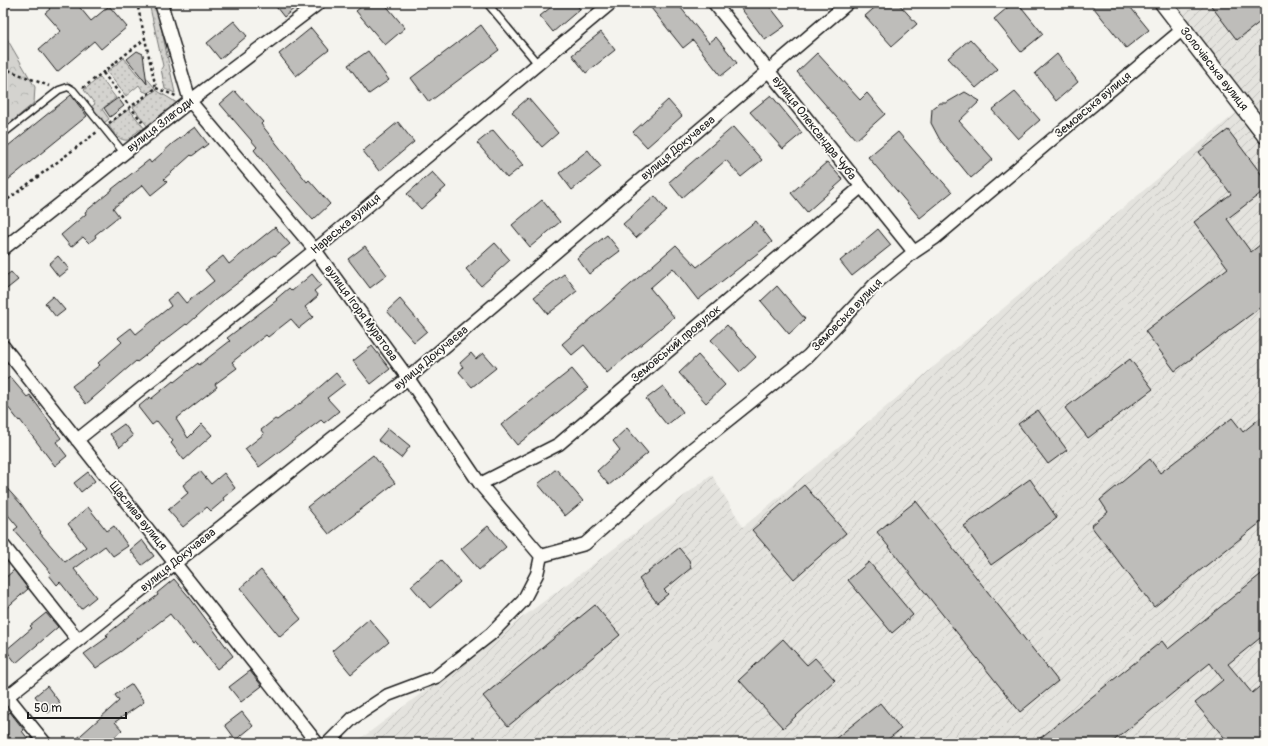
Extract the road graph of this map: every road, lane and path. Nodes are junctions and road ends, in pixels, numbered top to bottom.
1 (14, 3) edge
2 (161, 3) edge
3 (320, 3) edge
4 (487, 3) edge
5 (611, 3) edge
6 (714, 3) edge
7 (848, 3) edge
8 (1163, 3) edge
9 (3, 6) edge
10 (1182, 29) junction
11 (145, 39) dead end
12 (538, 64) junction
13 (3, 68) edge
14 (769, 71) junction
15 (103, 73) junction
16 (156, 88) dead end
17 (82, 89) dead end
18 (59, 90) junction
19 (190, 101) junction
20 (150, 132) junction
21 (3, 134) edge
22 (1265, 135) edge
23 (124, 153) junction
24 (861, 187) junction
25 (3, 249) edge
26 (315, 250) junction
27 (914, 252) junction
28 (3, 346) edge
29 (408, 378) junction
30 (77, 440) junction
31 (480, 484) junction
32 (3, 545) edge
33 (541, 556) junction
34 (175, 562) junction
35 (78, 640) junction
36 (5, 698) edge
37 (45, 743) edge
38 (317, 743) edge
39 (328, 743) edge

1 - 9 path
2 - 19 street, вулиця Ігоря Муратова
3 - 19 street, вулиця Злагоди
4 - 12 lane
5 - 12 street, Нарвська вулиця
6 - 14 street, вулиця Олександра Чуба
7 - 14 street, вулиця Докучаєва
8 - 10 street, Золочівська вулиця
10 - 22 street, Золочівська вулиця
10 - 27 street, Земовська вулиця
11 - 15 path
12 - 26 street, Нарвська вулиця
13 - 18 path
14 - 24 street, вулиця Олександра Чуба
14 - 29 street, вулиця Докучаєва
15 - 17 path
15 - 20 path
16 - 19 path
18 - 21 lane
18 - 23 lane
19 - 20 street, вулиця Злагоди
19 - 26 street, вулиця Ігоря Муратова
20 - 23 street, вулиця Злагоди
23 - 25 street, вулиця Злагоди
24 - 27 street, вулиця Олександра Чуба
24 - 31 street, Земовський провулок
26 - 29 street, вулиця Ігоря Муратова
26 - 30 street, Нарвська вулиця
27 - 33 street, Земовська вулиця
28 - 30 street, Щаслива вулиця
29 - 31 street, вулиця Ігоря Муратова
29 - 34 street, вулиця Докучаєва
30 - 34 street, Щаслива вулиця
31 - 33 street, вулиця Ігоря Муратова
32 - 35 street
33 - 39 street
34 - 35 street, вулиця Докучаєва
34 - 38 street, Щаслива вулиця
35 - 36 street, вулиця Докучаєва
36 - 37 street

